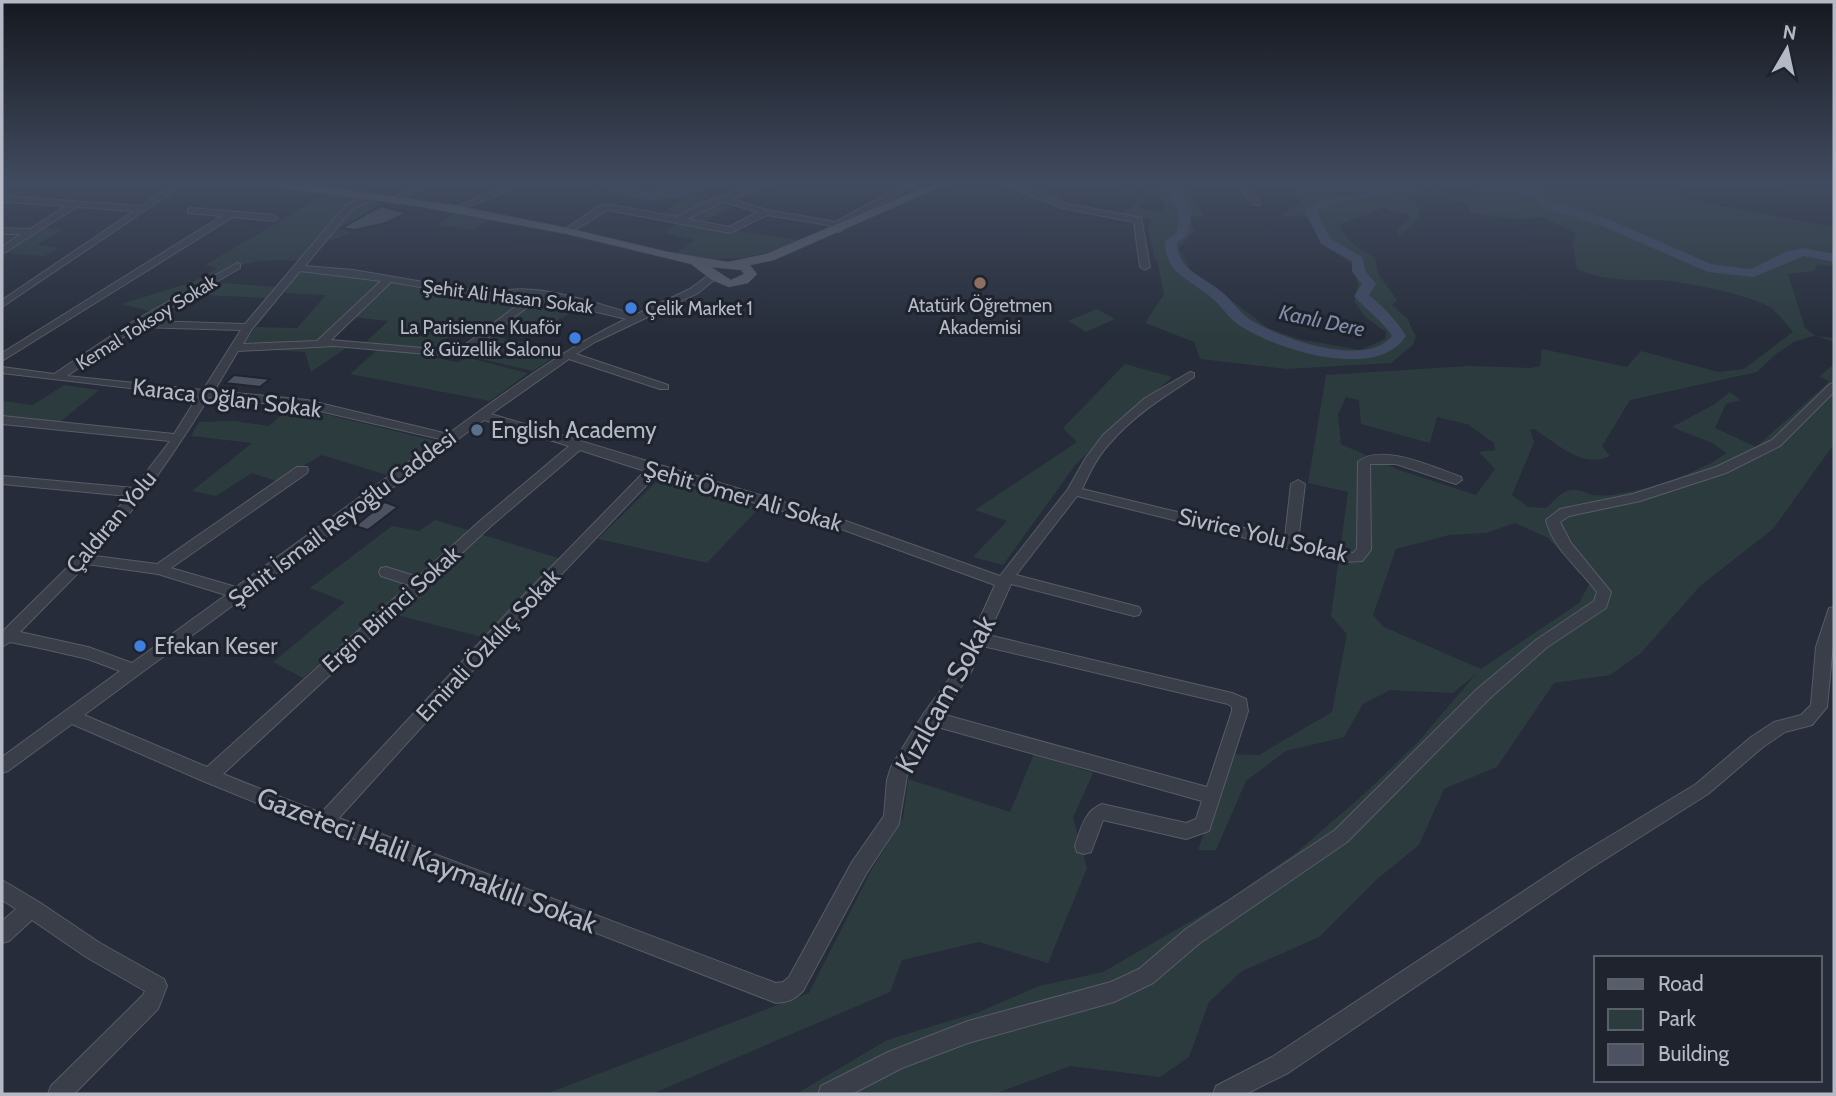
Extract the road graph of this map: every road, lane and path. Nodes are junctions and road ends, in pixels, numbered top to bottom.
1 (25, 235) edge
2 (105, 235) edge
3 (201, 235) edge
4 (325, 235) edge
5 (584, 235) edge
6 (820, 235) edge
7 (1140, 235) edge
8 (2, 251) edge
9 (770, 257) junction
10 (691, 261) junction
11 (732, 265) junction
12 (237, 266) dead end
13 (1144, 267) dead end
14 (299, 268) junction
15 (751, 272) junction
16 (714, 275) junction
17 (389, 279) junction
18 (728, 283) junction
19 (694, 291) junction
20 (535, 296) junction
21 (2, 304) edge
22 (633, 318) junction
23 (136, 324) junction
24 (248, 327) junction
25 (321, 343) junction
26 (236, 348) junction
27 (568, 355) junction
28 (2, 358) edge
29 (2, 370) edge
30 (1190, 375) dead end
31 (56, 379) junction
32 (1834, 386) edge
33 (664, 387) dead end
34 (208, 393) junction
35 (481, 415) junction
36 (2, 421) edge
37 (178, 438) junction
38 (450, 438) junction
39 (578, 446) junction
40 (654, 469) junction
41 (302, 470) dead end
42 (2, 480) edge
43 (1456, 480) dead end
44 (1298, 484) dead end
45 (1074, 491) junction
46 (136, 493) junction
47 (1291, 544) junction
48 (84, 559) junction
49 (159, 569) junction
50 (386, 572) dead end
51 (1005, 581) junction
52 (419, 583) junction
53 (240, 594) junction
54 (1134, 611) dead end
55 (1834, 612) edge
56 (4, 639) edge
57 (979, 639) junction
58 (134, 670) junction
59 (70, 716) junction
60 (930, 718) junction
61 (2, 765) edge
62 (209, 776) junction
63 (1213, 796) junction
64 (324, 822) junction
65 (1084, 846) dead end
66 (2, 889) edge
67 (32, 908) junction
68 (2, 934) edge
69 (788, 992) joint
70 (59, 1094) edge
71 (829, 1094) edge
72 (1224, 1094) edge

1 - 8 street
2 - 21 street
3 - 28 street
4 - 14 street, Çaldıran Yolu
5 - 10 main road
6 - 9 main road
7 - 13 street
9 - 11 main road
9 - 15 main road
10 - 11 main road
10 - 16 main road
11 - 15 main road
11 - 16 main road
12 - 23 street, Kemal Toksoy Sokak
14 - 17 street, Şehit Ali Hasan Sokak
14 - 24 street, Çaldıran Yolu
15 - 18 main road
16 - 18 main road
16 - 19 street, Şehit İsmail Reyoğlu Caddesi
17 - 20 street, Şehit Ali Hasan Sokak
17 - 25 street
18 - 19 street, Şehit İsmail Reyoğlu Caddesi
19 - 22 street, Şehit İsmail Reyoğlu Caddesi
20 - 22 street, Şehit Ali Hasan Sokak
20 - 25 street
22 - 27 street, Şehit İsmail Reyoğlu Caddesi
23 - 24 street
23 - 31 street, Kemal Toksoy Sokak
24 - 26 street, Çaldıran Yolu
25 - 26 street
26 - 34 street, Çaldıran Yolu
27 - 33 street
27 - 35 street, Şehit İsmail Reyoğlu Caddesi
29 - 31 street, Karaca Oğlan Sokak
30 - 45 street, Kızılcam Sokak
31 - 34 street, Karaca Oğlan Sokak
32 - 71 street
34 - 37 street, Çaldıran Yolu
34 - 38 street, Karaca Oğlan Sokak
35 - 38 street, Şehit İsmail Reyoğlu Caddesi
35 - 39 street, Şehit Ömer Ali Sokak
36 - 37 street
37 - 46 street, Çaldıran Yolu
38 - 53 street, Şehit İsmail Reyoğlu Caddesi
39 - 40 street, Şehit Ömer Ali Sokak
39 - 52 street, Ergin Birinci Sokak
40 - 51 street, Şehit Ömer Ali Sokak
40 - 64 street, Emirali Özkılıç Sokak
41 - 49 street
42 - 46 street
43 - 47 street, Sivrice Yolu Sokak
44 - 47 street
45 - 47 street, Sivrice Yolu Sokak
45 - 51 street, Kızılcam Sokak
46 - 48 street, Çaldıran Yolu
48 - 49 street
48 - 56 street, Çaldıran Yolu
49 - 53 street
50 - 52 street
51 - 54 street, Şehit Ömer Ali Sokak
51 - 57 street, Kızılcam Sokak
52 - 62 street, Ergin Birinci Sokak
53 - 58 street, Şehit İsmail Reyoğlu Caddesi
55 - 72 street
56 - 58 street
57 - 60 street, Kızılcam Sokak
57 - 63 street
58 - 59 street, Şehit İsmail Reyoğlu Caddesi
59 - 61 street, Şehit İsmail Reyoğlu Caddesi
59 - 62 street, Gazeteci Halil Kaymaklılı Sokak
60 - 63 street
60 - 69 street, Kızılcam Sokak
62 - 64 street, Gazeteci Halil Kaymaklılı Sokak
63 - 65 street
64 - 69 street, Gazeteci Halil Kaymaklılı Sokak
66 - 67 street
67 - 68 street
67 - 70 street

